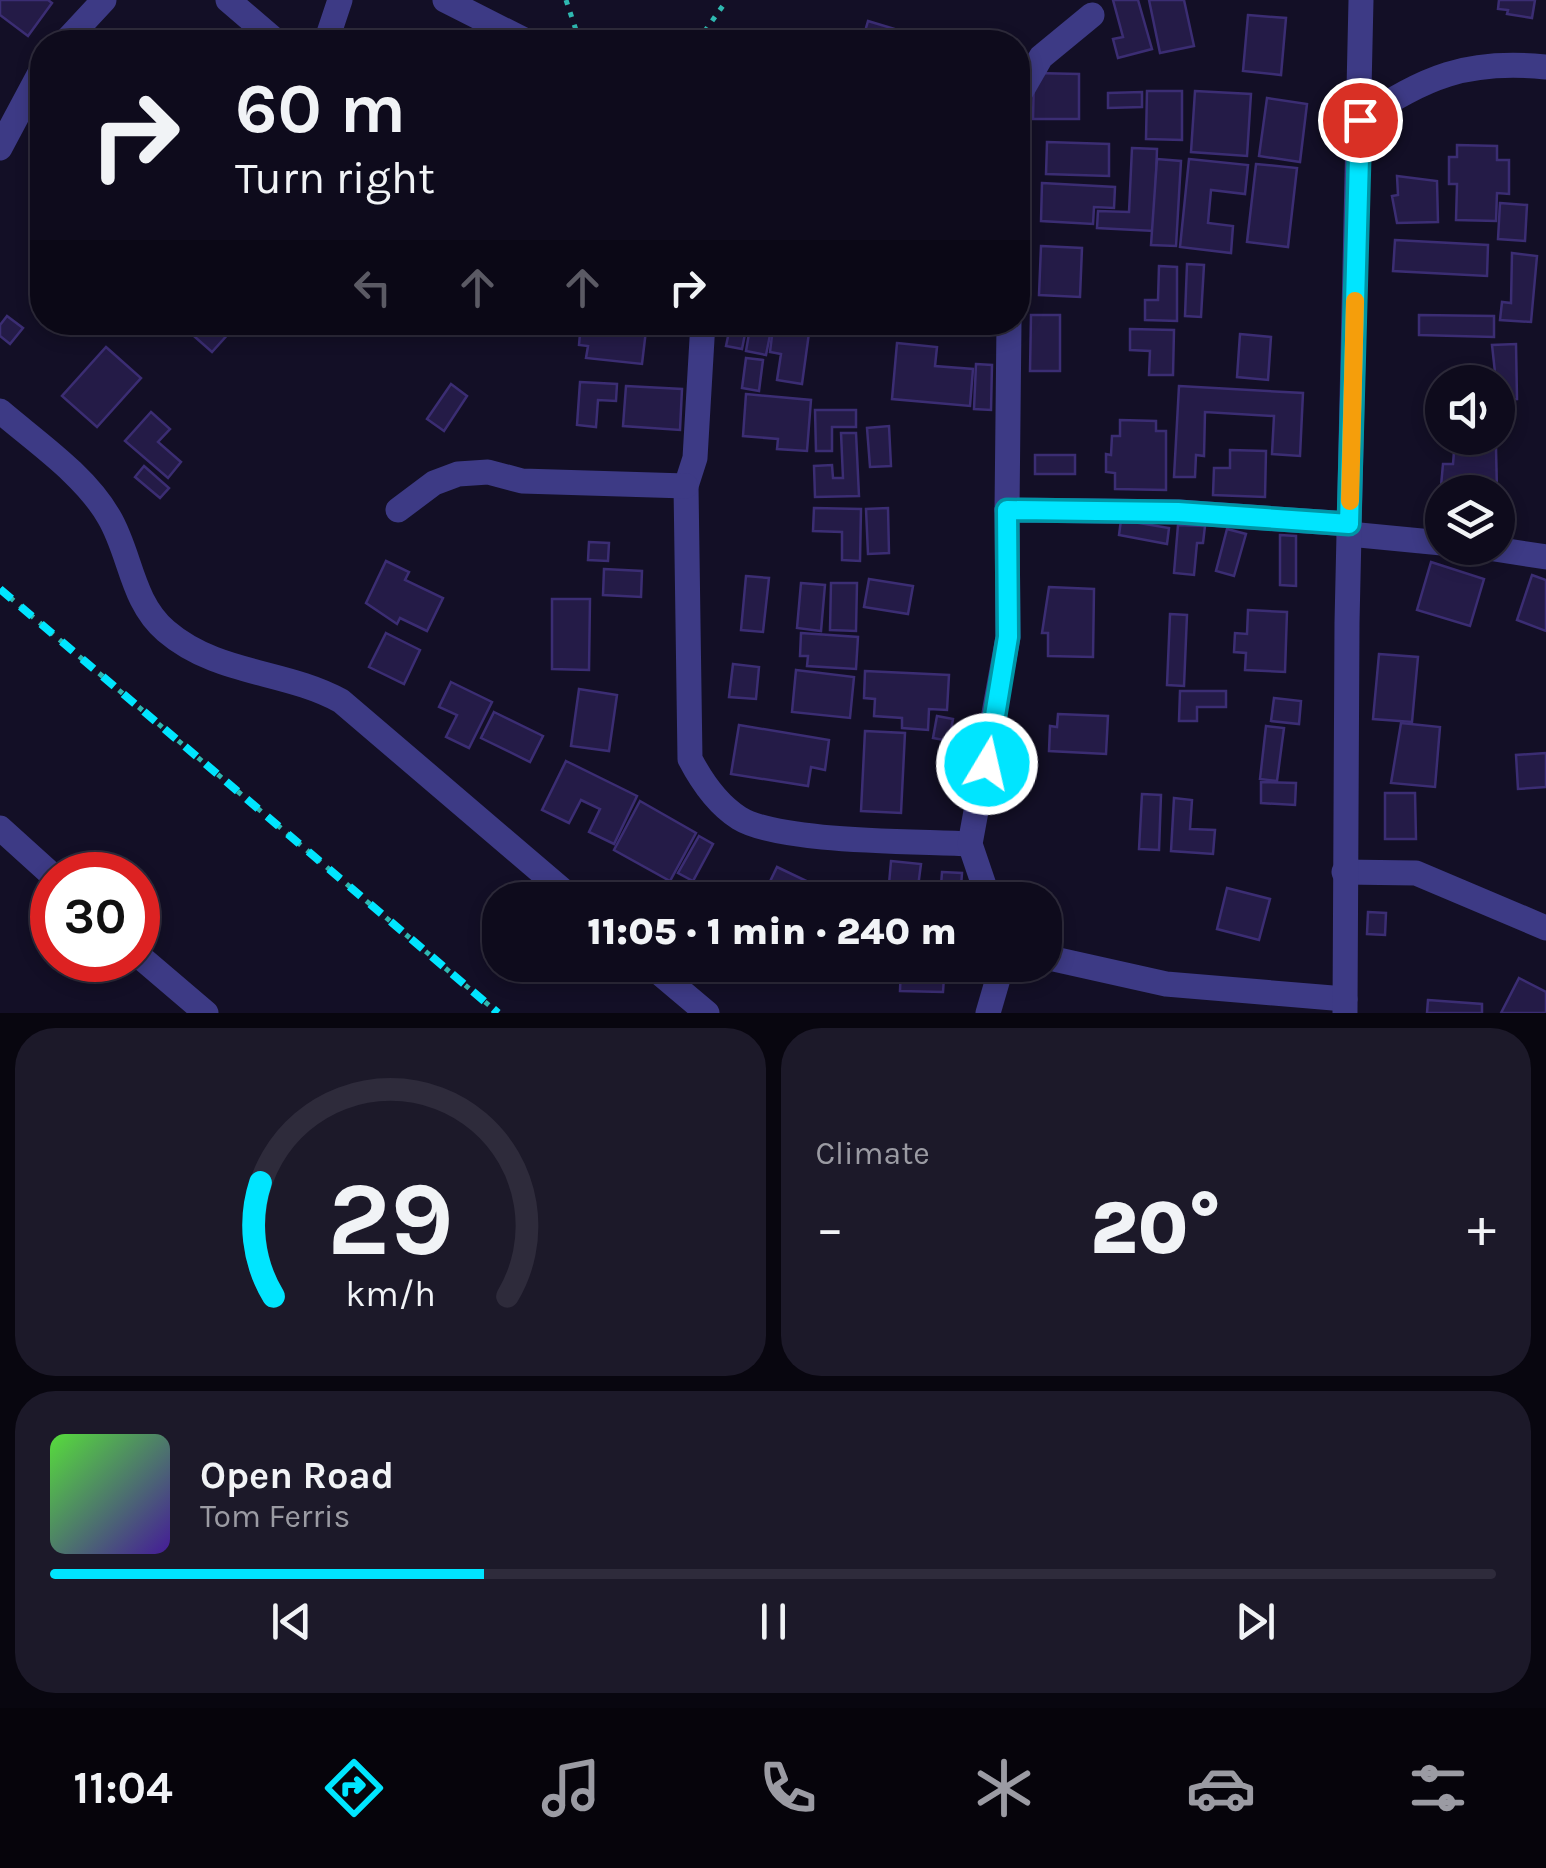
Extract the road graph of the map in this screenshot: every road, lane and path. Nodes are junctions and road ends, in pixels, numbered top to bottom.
1 (104, 0) edge
2 (228, 0) edge
3 (340, 0) edge
4 (445, 0) edge
5 (566, 0) edge
6 (727, 0) edge
7 (1361, 0) edge
8 (1092, 15) dead end
9 (76, 30) edge
10 (263, 30) edge
11 (330, 30) edge
12 (504, 30) edge
13 (576, 30) edge
14 (706, 30) edge
15 (1546, 66) edge
16 (1030, 76) edge
17 (30, 92) edge
18 (1360, 120) junction
19 (0, 148) edge
20 (702, 335) edge
21 (1009, 335) edge
22 (0, 410) edge
23 (686, 486) junction
24 (398, 510) dead end
25 (1007, 510) junction
26 (1349, 529) junction
27 (1425, 540) edge
28 (1515, 552) edge
29 (1546, 557) edge
30 (0, 589) edge
31 (0, 828) edge
32 (970, 844) junction
33 (30, 855) edge
34 (1344, 872) junction
35 (553, 882) edge
36 (983, 882) edge
37 (1546, 928) edge
38 (1062, 962) edge
39 (160, 974) edge
40 (670, 982) edge
41 (1002, 982) edge
42 (1345, 1006) edge
43 (206, 1013) edge
44 (498, 1013) edge
45 (707, 1013) edge
46 (988, 1013) edge

1 - 9 street
2 - 10 street
3 - 11 street
4 - 12 street
5 - 13 path
6 - 14 path
7 - 18 street
8 - 16 street
15 - 18 street
17 - 19 street
18 - 26 street
20 - 23 street
21 - 25 street
22 - 35 street
23 - 24 street
23 - 32 street
25 - 26 street
25 - 32 street
26 - 27 street
26 - 34 street
28 - 29 street
30 - 44 path
31 - 33 street
32 - 36 street
34 - 37 street
34 - 42 street
38 - 42 street
39 - 43 street
40 - 45 street
41 - 46 street

